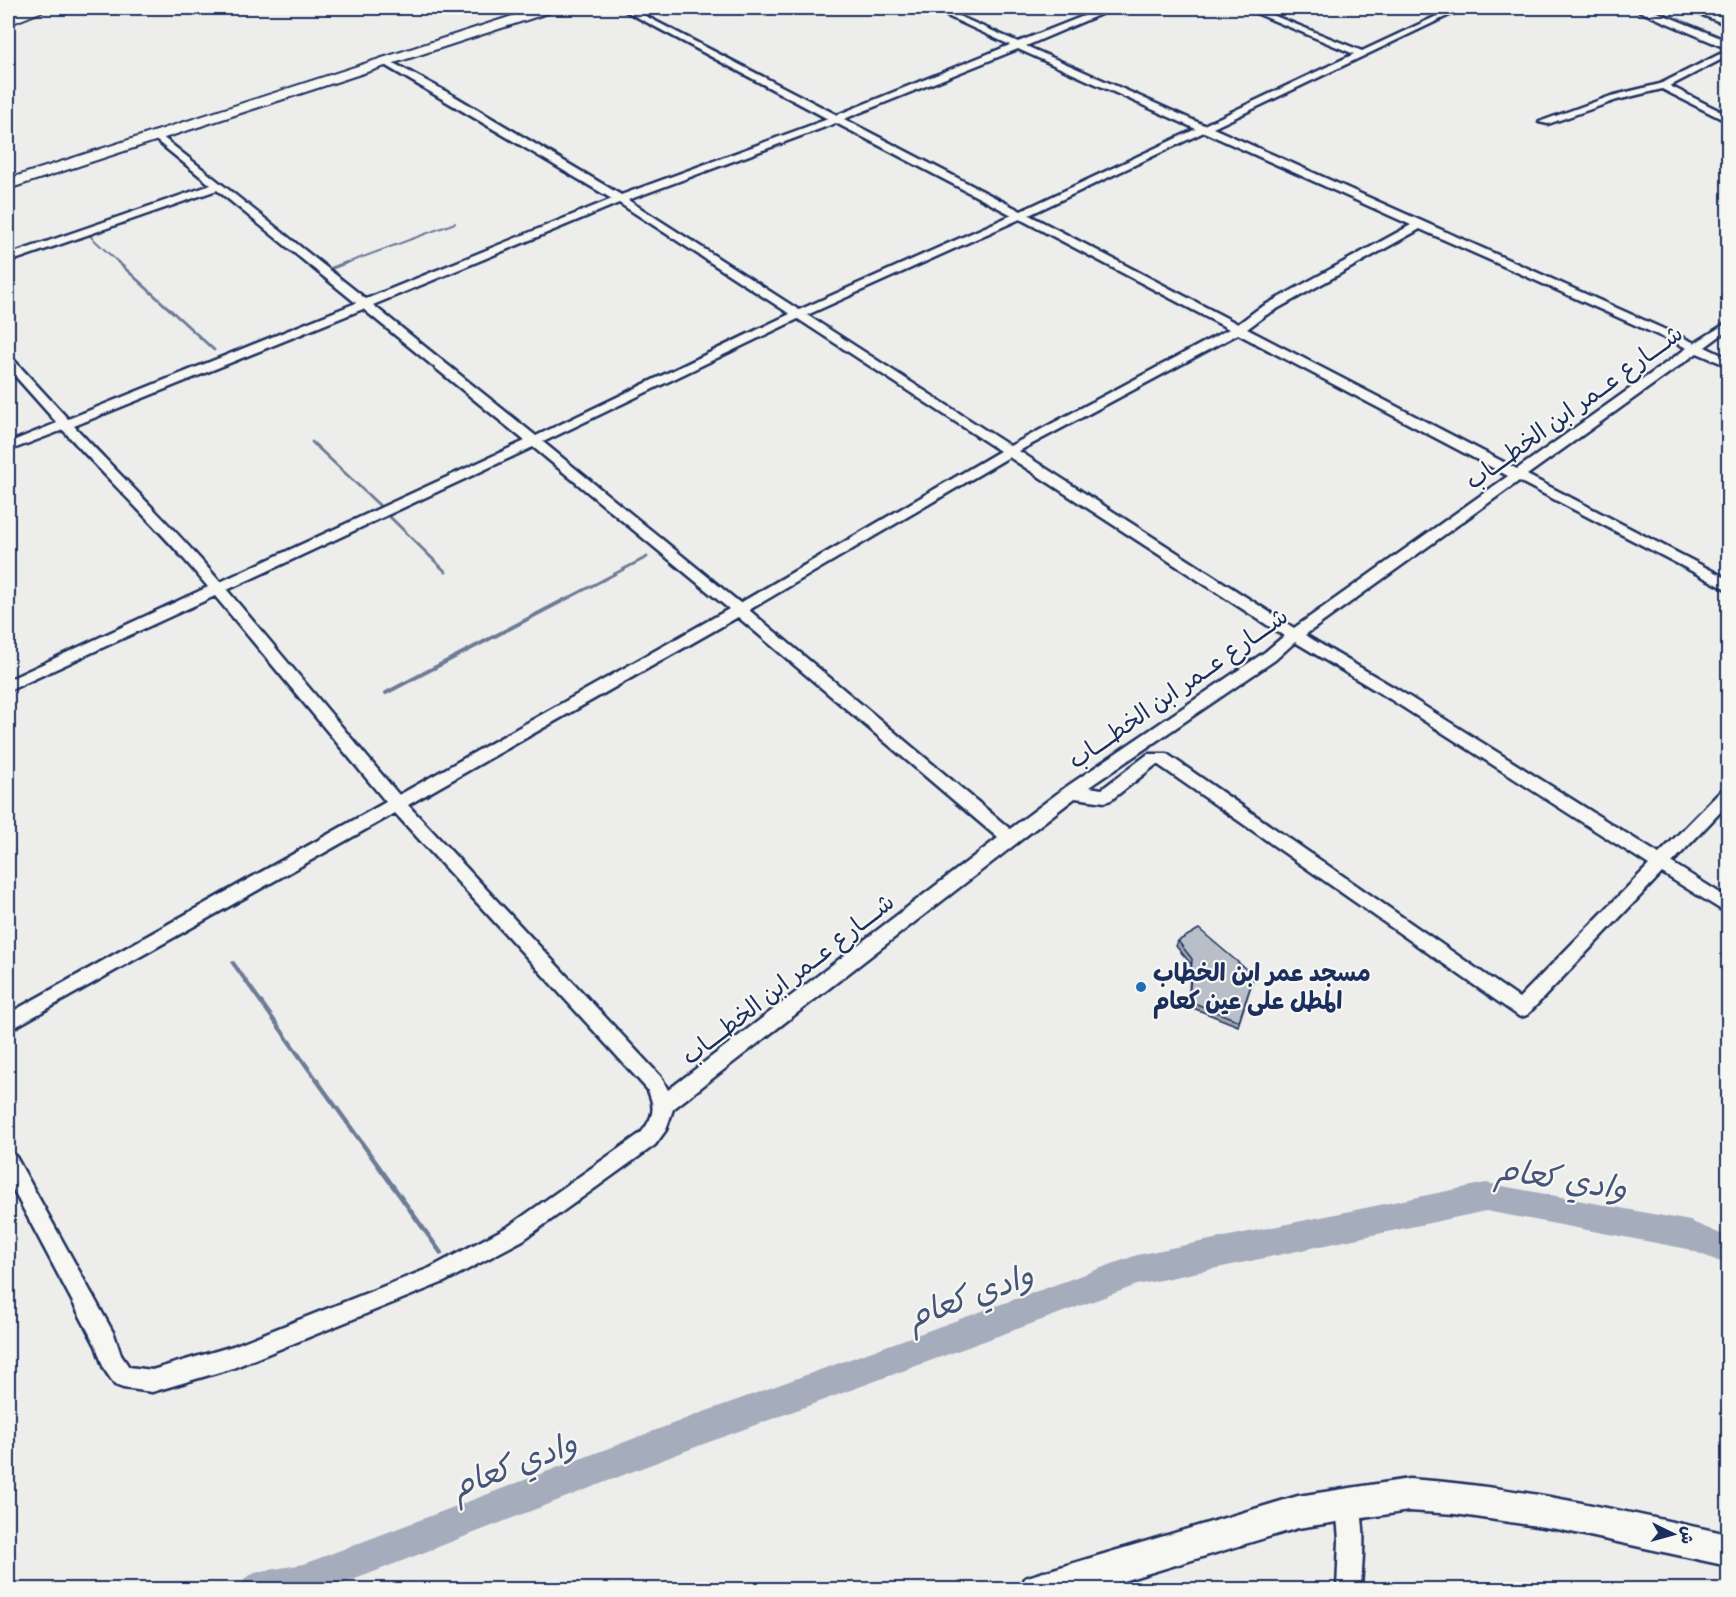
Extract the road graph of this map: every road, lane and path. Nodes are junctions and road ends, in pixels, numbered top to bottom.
1 (25, 8) edge
2 (37, 8) edge
3 (549, 8) edge
4 (624, 8) edge
5 (934, 8) edge
6 (1111, 8) edge
7 (1248, 8) edge
8 (1460, 8) edge
9 (1638, 8) edge
10 (1688, 8) edge
11 (8, 15) edge
12 (8, 20) edge
13 (1728, 22) edge
14 (1017, 45) junction
15 (1728, 46) edge
16 (1361, 54) junction
17 (384, 61) junction
18 (1663, 86) junction
19 (836, 119) junction
20 (1728, 119) edge
21 (1544, 122) dead end
22 (1205, 128) junction
23 (156, 135) junction
24 (8, 184) edge
25 (219, 186) junction
26 (620, 199) junction
27 (1021, 215) junction
28 (1421, 224) junction
29 (8, 259) edge
30 (364, 304) junction
31 (797, 315) junction
32 (1728, 325) edge
33 (1239, 329) junction
34 (1696, 348) junction
35 (8, 361) edge
36 (1728, 362) edge
37 (66, 424) junction
38 (536, 441) junction
39 (8, 447) edge
40 (1010, 451) junction
41 (1520, 476) junction
42 (1728, 585) edge
43 (217, 591) junction
44 (737, 611) junction
45 (1294, 635) junction
46 (8, 686) edge
47 (1072, 791) junction
48 (1728, 794) edge
49 (395, 802) junction
50 (1009, 838) junction
51 (1661, 864) junction
52 (1728, 907) edge
53 (8, 1023) edge
54 (665, 1104) junction
55 (8, 1161) edge
56 (1348, 1503) junction
57 (1728, 1550) edge
58 (1037, 1590) edge
59 (1349, 1590) edge

1 - 11 highway
2 - 12 highway
3 - 17 main road
4 - 19 street
5 - 14 street
6 - 14 street
7 - 16 street
8 - 16 street
9 - 15 street
10 - 13 street
14 - 19 street
14 - 22 street
15 - 18 street
16 - 22 street
17 - 23 main road
17 - 26 street
18 - 20 street
18 - 21 street
19 - 26 street
19 - 27 street
22 - 27 street
22 - 28 street
23 - 24 main road
23 - 25 street
25 - 29 street
25 - 30 street
26 - 30 street
26 - 31 street
27 - 31 street
27 - 33 street
28 - 33 street
28 - 34 street
30 - 37 street
30 - 38 street
31 - 38 street
31 - 40 street
32 - 34 street, شــــارع عــمر ابن الخطــــاب
33 - 40 street
33 - 41 street
34 - 36 street
34 - 41 street, شــــارع عــمر ابن الخطــــاب
35 - 37 street
37 - 39 street
37 - 43 street
38 - 43 street
38 - 44 street
40 - 44 street
40 - 45 street
41 - 42 street
41 - 45 street, شــــارع عــمر ابن الخطــــاب
43 - 46 street
43 - 49 street
44 - 49 street
44 - 50 street
45 - 47 street, شــــارع عــمر ابن الخطــــاب
45 - 51 street
47 - 50 street, شــــارع عــمر ابن الخطــــاب
47 - 51 street
48 - 51 street
49 - 53 street
49 - 54 street
50 - 54 street, شــــارع عــمر ابن الخطــــاب
51 - 52 street
54 - 55 street
56 - 57 street
56 - 58 street
56 - 59 street

